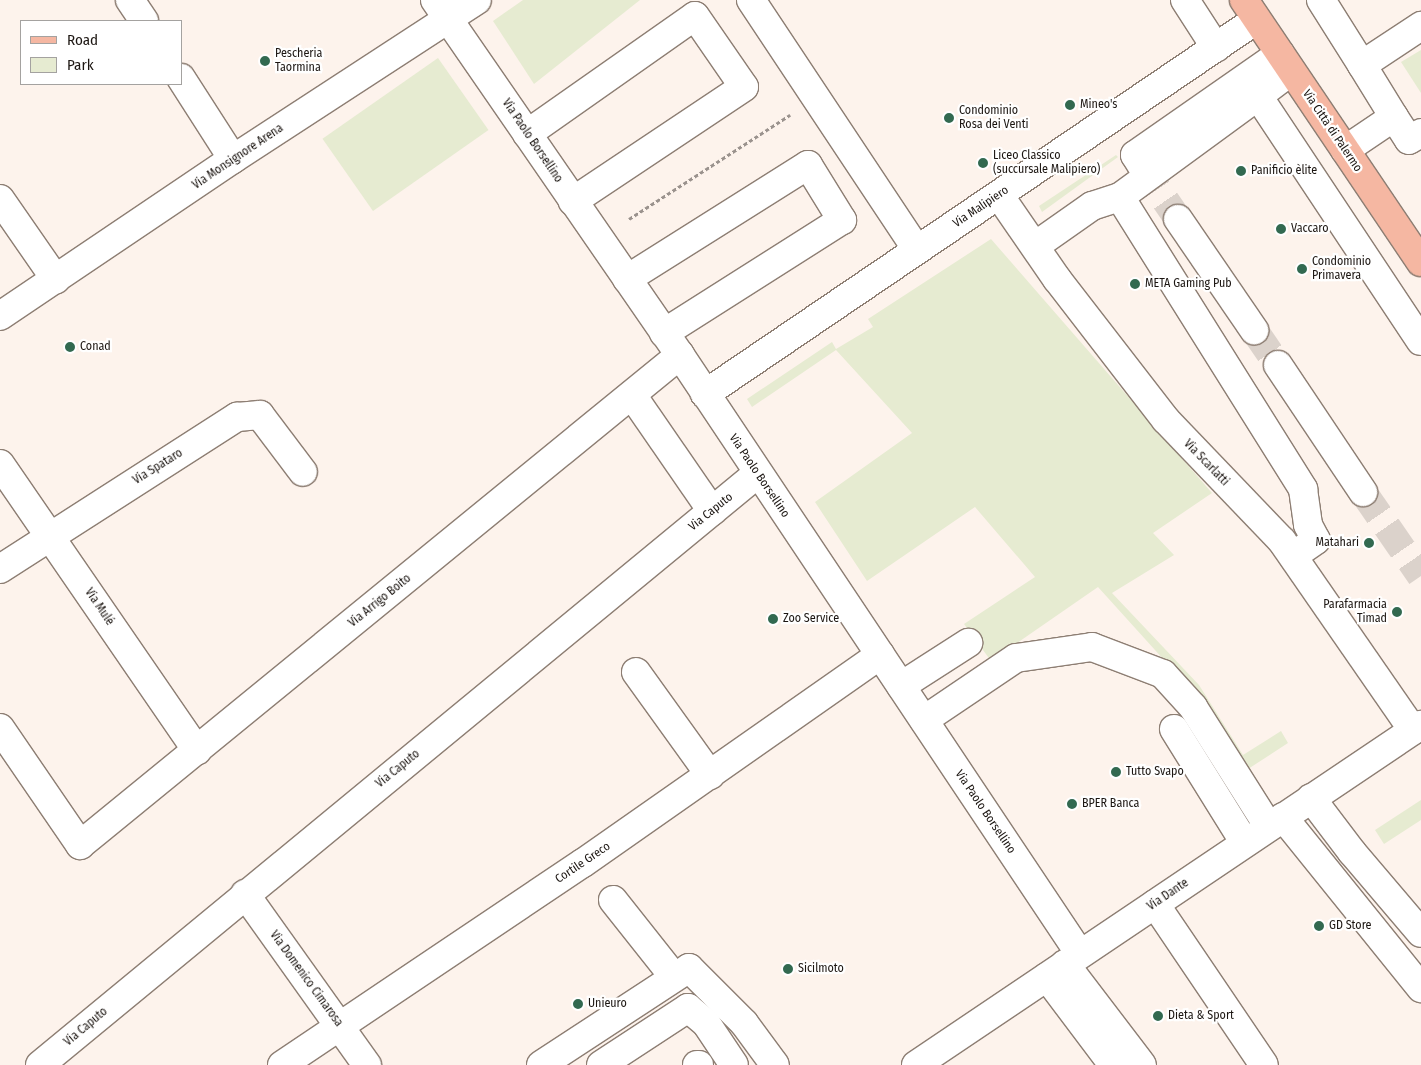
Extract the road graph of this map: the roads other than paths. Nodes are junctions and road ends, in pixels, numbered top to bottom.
1 (130, 0) edge
2 (477, 0) edge
3 (751, 0) edge
4 (1185, 0) edge
5 (1321, 0) edge
6 (441, 10) edge
7 (1250, 10) edge
8 (143, 20) edge
9 (1421, 26) edge
10 (1216, 48) junction
11 (1285, 62) junction
12 (1362, 65) junction
13 (182, 80) edge
14 (1258, 96) junction
15 (1394, 117) junction
16 (527, 134) junction
17 (1420, 135) edge
18 (1345, 150) junction
19 (234, 159) junction
20 (1142, 166) tunnel mouth
21 (999, 195) junction
22 (1120, 197) junction
23 (0, 199) edge
24 (573, 201) junction
25 (1178, 218) tunnel mouth
26 (1035, 246) junction
27 (917, 250) junction
28 (1421, 262) edge
29 (627, 279) junction
30 (56, 280) junction
31 (0, 316) edge
32 (1254, 330) tunnel mouth
33 (664, 333) junction
34 (1421, 341) edge
35 (680, 356) junction
36 (1278, 365) tunnel mouth
37 (632, 394) junction
38 (705, 394) junction
39 (0, 464) edge
40 (303, 472) dead end
41 (757, 474) junction
42 (1363, 492) tunnel mouth
43 (712, 511) junction
44 (49, 535) junction
45 (1293, 556) junction
46 (0, 569) edge
47 (968, 643) dead end
48 (880, 655) junction
49 (636, 672) dead end
50 (901, 686) junction
51 (924, 720) junction
52 (1417, 727) edge
53 (0, 728) edge
54 (1174, 729) dead end
55 (197, 751) junction
56 (710, 775) junction
57 (1311, 798) junction
58 (1276, 822) junction
59 (1245, 843) junction
60 (245, 894) junction
61 (613, 900) dead end
62 (1154, 904) junction
63 (1421, 932) edge
64 (1064, 965) junction
65 (674, 977) junction
66 (1421, 988) edge
67 (341, 1026) junction
68 (40, 1065) edge
69 (282, 1065) edge
70 (367, 1065) edge
71 (541, 1065) edge
72 (601, 1065) edge
73 (734, 1065) edge
74 (774, 1065) edge
75 (916, 1065) edge
76 (1112, 1065) edge
77 (1142, 1065) edge
78 (1264, 1065) edge

1 - 8 street
2 - 6 street, Via Monsignore Arena
3 - 27 street
4 - 10 street
5 - 12 street
6 - 16 street, Via Paolo Borsellino
6 - 19 street, Via Monsignore Arena
7 - 10 street, Via Malipiero
7 - 11 main road, Via Città di Palermo
9 - 12 street
10 - 21 street, Via Malipiero
11 - 14 street
11 - 18 main road, Via Città di Palermo
11 - 20 street
12 - 15 street
13 - 19 street
14 - 22 street
14 - 34 street
15 - 17 street
15 - 18 street
16 - 24 street, Via Paolo Borsellino
16 - 24 street
18 - 28 main road, Via Città di Palermo
19 - 30 street, Via Monsignore Arena
21 - 26 street, Via Scarlatti
21 - 27 street, Via Malipiero
22 - 26 street
22 - 45 street
23 - 30 street
24 - 29 street, Via Paolo Borsellino
25 - 32 street
26 - 45 street, Via Scarlatti
27 - 38 street, Via Malipiero
29 - 33 street, Via Paolo Borsellino
29 - 33 street
30 - 31 street, Via Monsignore Arena
33 - 35 street, Via Paolo Borsellino
35 - 37 street, Via Arrigo Boito
35 - 38 street, Via Paolo Borsellino
36 - 42 street
37 - 43 street
37 - 55 street, Via Arrigo Boito
38 - 41 street, Via Paolo Borsellino
39 - 44 street, Via Mulé
40 - 44 street, Via Spataro
41 - 43 street, Via Caputo
41 - 48 street, Via Paolo Borsellino
43 - 60 street, Via Caputo
44 - 46 street, Via Spataro
44 - 55 street, Via Mulé
45 - 52 street, Via Scarlatti
47 - 50 street
48 - 50 street, Via Paolo Borsellino
48 - 56 street, Cortile Greco
49 - 56 street
50 - 51 street, Via Paolo Borsellino
51 - 58 street
51 - 64 street, Via Paolo Borsellino
52 - 57 street, Via Dante
53 - 55 street, Via Arrigo Boito
54 - 59 street
56 - 67 street, Cortile Greco
57 - 58 street, Via Dante
57 - 63 street
58 - 59 street, Via Dante
58 - 66 street
59 - 62 street, Via Dante
60 - 67 street, Via Domenico Cimarosa
60 - 68 street, Via Caputo
61 - 65 street
62 - 64 street, Via Dante
62 - 78 street
64 - 75 street, Via Dante
64 - 76 street
64 - 77 street
65 - 71 street
65 - 74 street
67 - 69 street, Cortile Greco
67 - 70 street, Via Domenico Cimarosa
72 - 73 street

